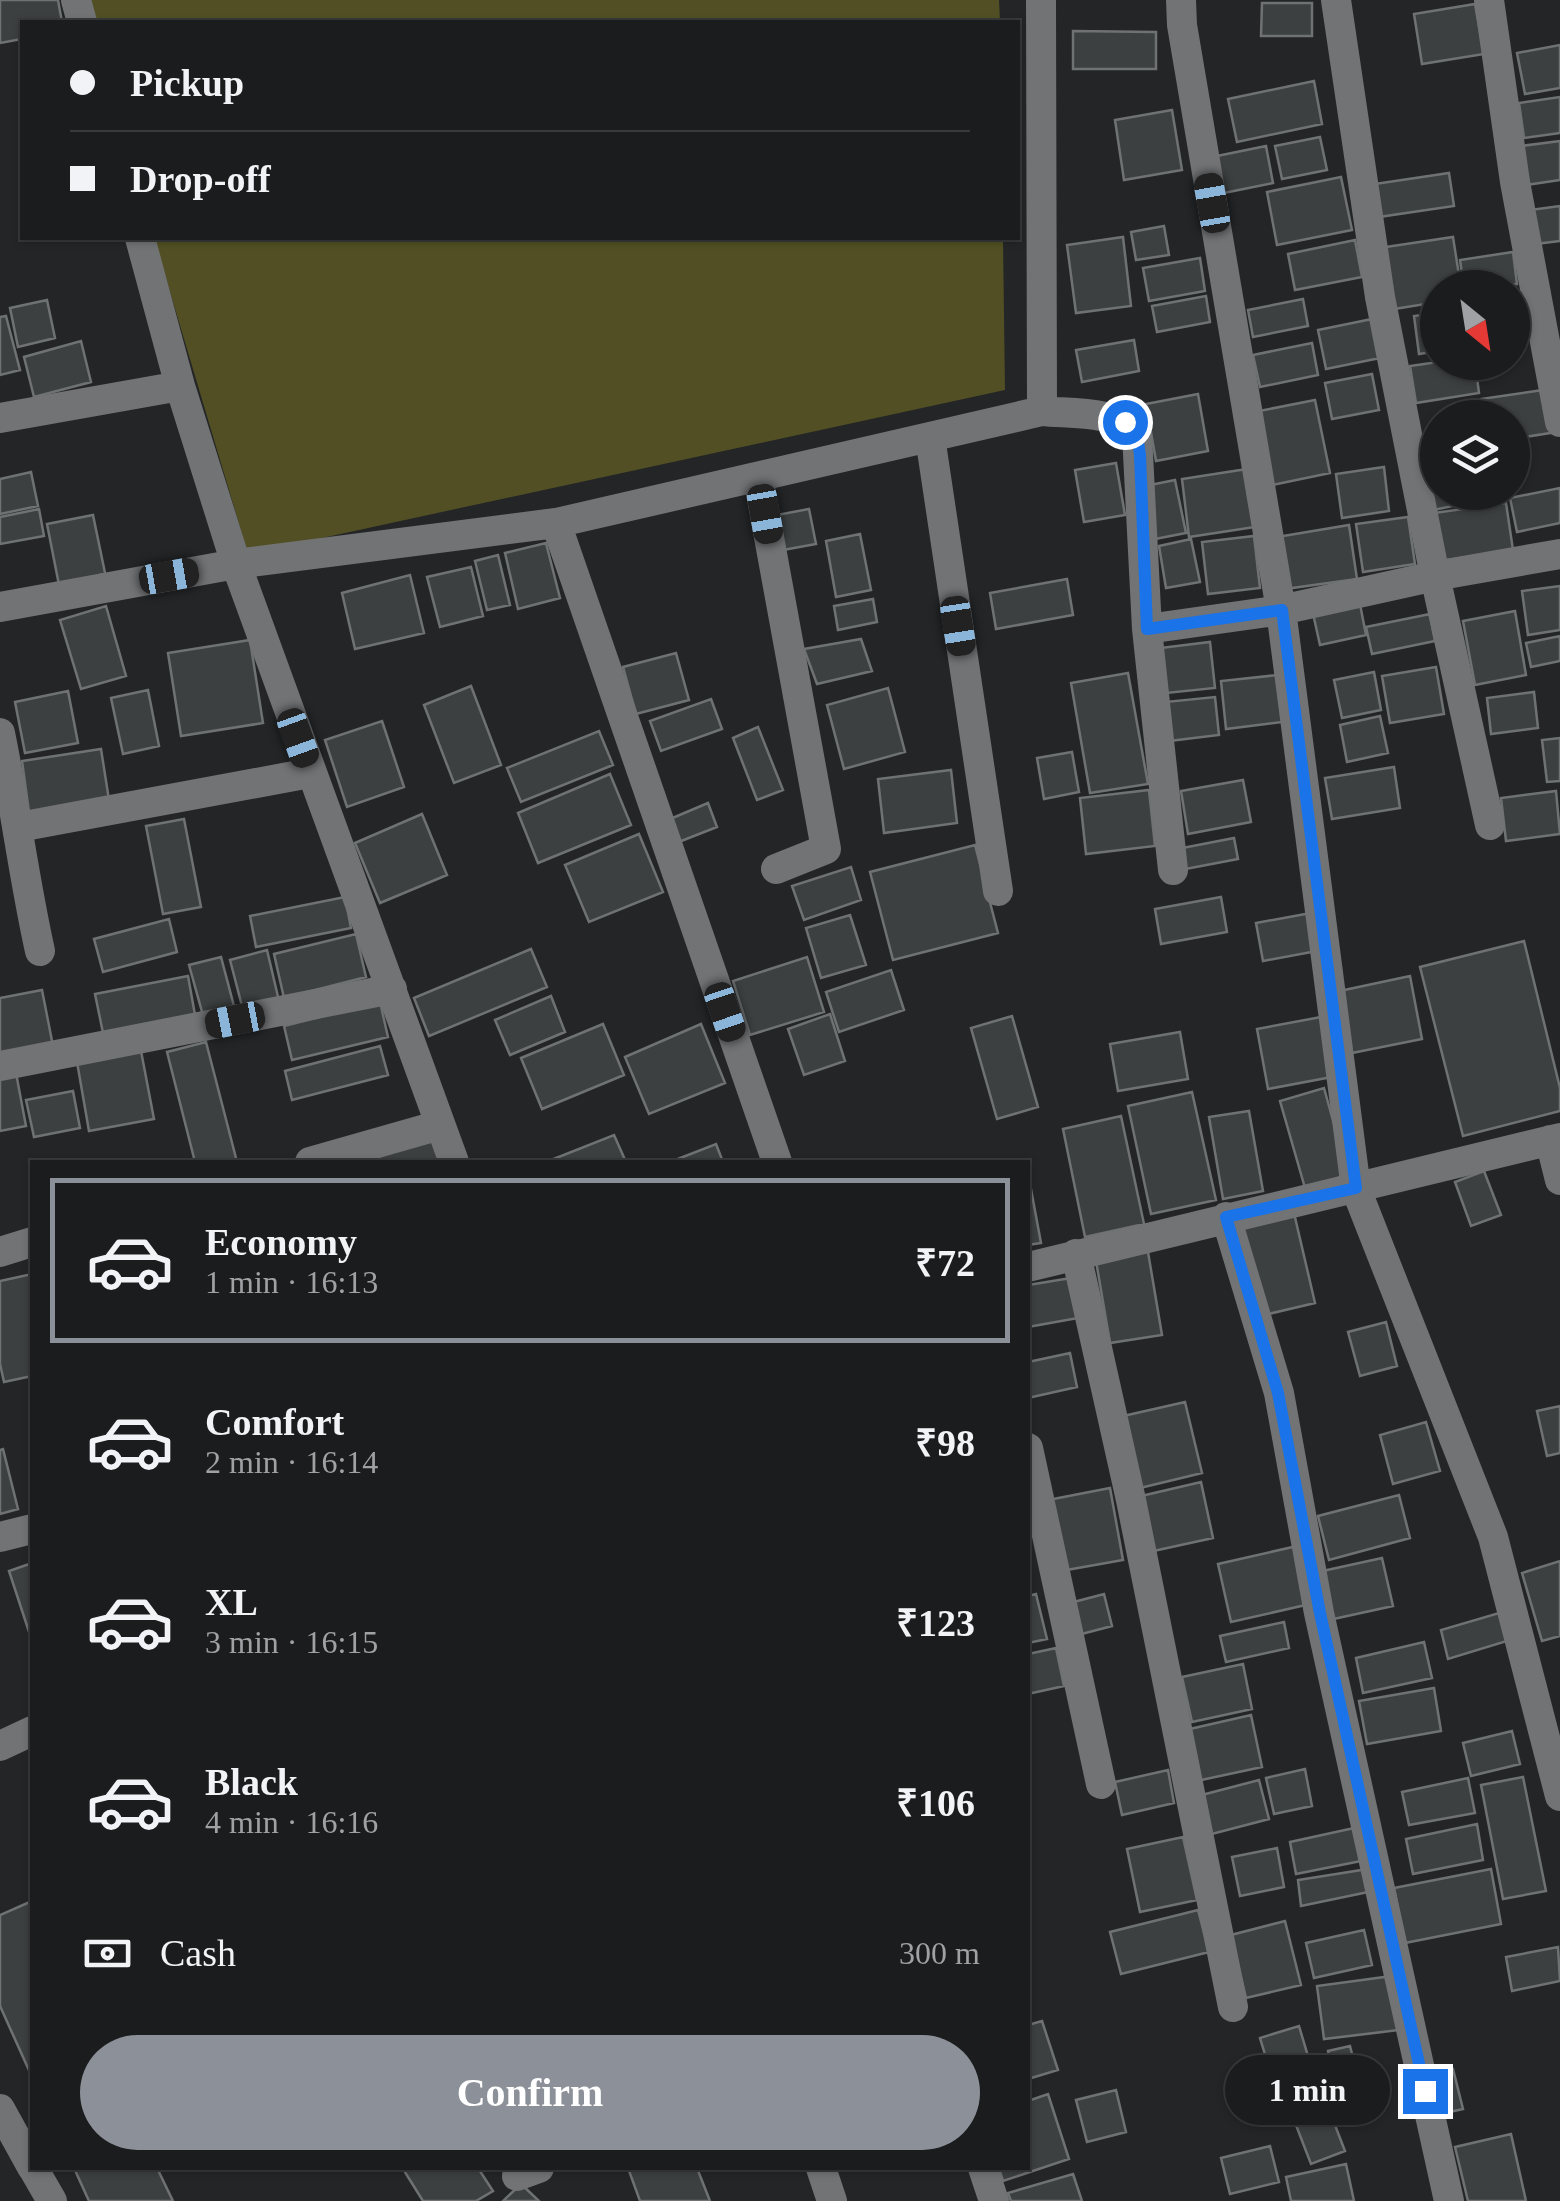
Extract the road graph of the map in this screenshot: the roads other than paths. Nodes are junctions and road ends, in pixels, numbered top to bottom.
1 (1041, 0) edge
2 (1181, 0) edge
3 (1336, 0) edge
4 (1489, 0) edge
5 (141, 240) edge
6 (180, 386) junction
7 (1042, 411) junction
8 (0, 418) edge
9 (1560, 422) edge
10 (930, 438) junction
11 (758, 477) junction
12 (556, 523) junction
13 (1560, 554) edge
14 (236, 564) junction
15 (1435, 576) junction
16 (0, 607) edge
17 (1282, 610) junction
18 (1147, 629) junction
19 (0, 733) edge
20 (310, 774) junction
21 (1490, 825) dead end
22 (19, 828) junction
23 (776, 869) dead end
24 (1173, 870) dead end
25 (12, 883) edge
26 (998, 892) dead end
27 (40, 951) dead end
28 (392, 989) junction
29 (0, 1066) edge
30 (440, 1125) junction
31 (1555, 1139) edge
32 (317, 1160) edge
33 (453, 1160) edge
34 (777, 1160) edge
35 (1560, 1180) edge
36 (1356, 1188) junction
37 (1226, 1217) junction
38 (30, 1243) edge
39 (0, 1252) edge
40 (1076, 1254) junction
41 (1030, 1266) edge
42 (1030, 1457) edge
43 (30, 1529) edge
44 (0, 1537) edge
45 (30, 1732) edge
46 (0, 1746) edge
47 (1101, 1784) dead end
48 (1560, 1796) edge
49 (1234, 2007) dead end
50 (0, 2109) edge
51 (30, 2162) edge
52 (35, 2170) edge
53 (822, 2170) edge
54 (983, 2170) edge
55 (52, 2201) edge
56 (832, 2201) edge
57 (994, 2201) edge
58 (1449, 2201) edge

1 - 7 street
2 - 17 street
3 - 15 street
4 - 9 street
5 - 6 street
6 - 8 street
6 - 14 street
7 - 10 street
7 - 18 street
10 - 11 street
10 - 26 street
11 - 12 street
11 - 23 street
12 - 14 street
12 - 34 street
13 - 15 street
14 - 16 street
14 - 20 street
15 - 17 street
15 - 21 street
17 - 18 street
17 - 36 street
18 - 24 street
19 - 22 street
20 - 22 street
20 - 28 street
22 - 25 street
25 - 27 street
28 - 29 street
28 - 30 street
30 - 32 street
30 - 33 street
31 - 35 street
31 - 36 street
36 - 37 street
36 - 48 street
37 - 40 street
37 - 58 street
38 - 39 street
40 - 41 street
40 - 49 street
42 - 47 street
43 - 44 street
45 - 46 street
50 - 51 street
52 - 55 street
53 - 56 street
54 - 57 street

